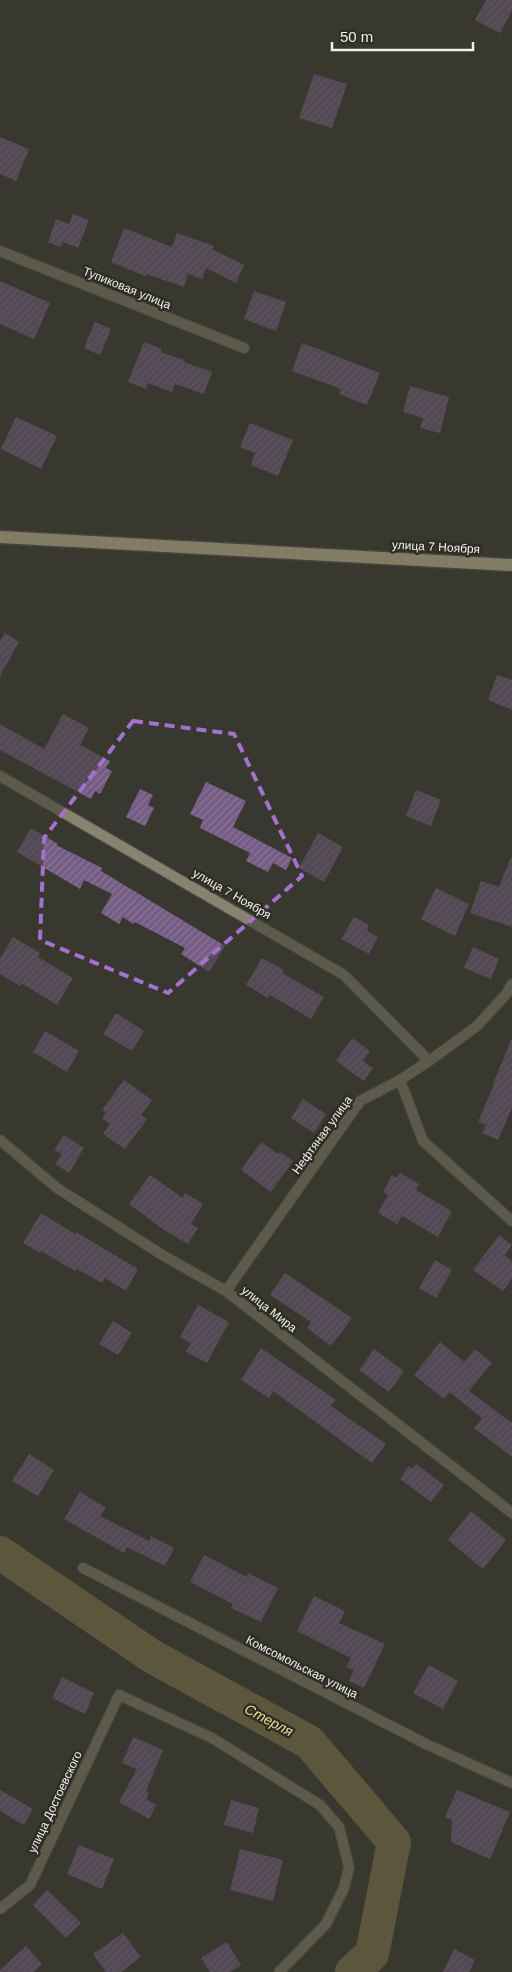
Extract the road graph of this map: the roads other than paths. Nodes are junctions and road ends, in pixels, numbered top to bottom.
1 (0, 251) edge
2 (244, 348) dead end
3 (0, 537) edge
4 (512, 565) edge
5 (0, 776) edge
6 (512, 984) edge
7 (429, 1061) junction
8 (400, 1080) junction
9 (0, 1140) edge
10 (512, 1221) edge
11 (226, 1291) junction
12 (512, 1513) edge
13 (83, 1568) dead end
14 (512, 1783) edge
15 (0, 1908) edge
16 (280, 1972) edge

1 - 2 street, Тупиковая улица
3 - 4 main road, улица 7 Ноября
5 - 7 street, улица 7 Ноября
6 - 7 street, Нефтяная улица
7 - 8 street, Нефтяная улица
8 - 10 street
8 - 11 street, Нефтяная улица
9 - 11 street, улица Мира
11 - 12 street, улица Мира
13 - 14 street, Комсомольская улица
15 - 16 street, улица Достоевского

